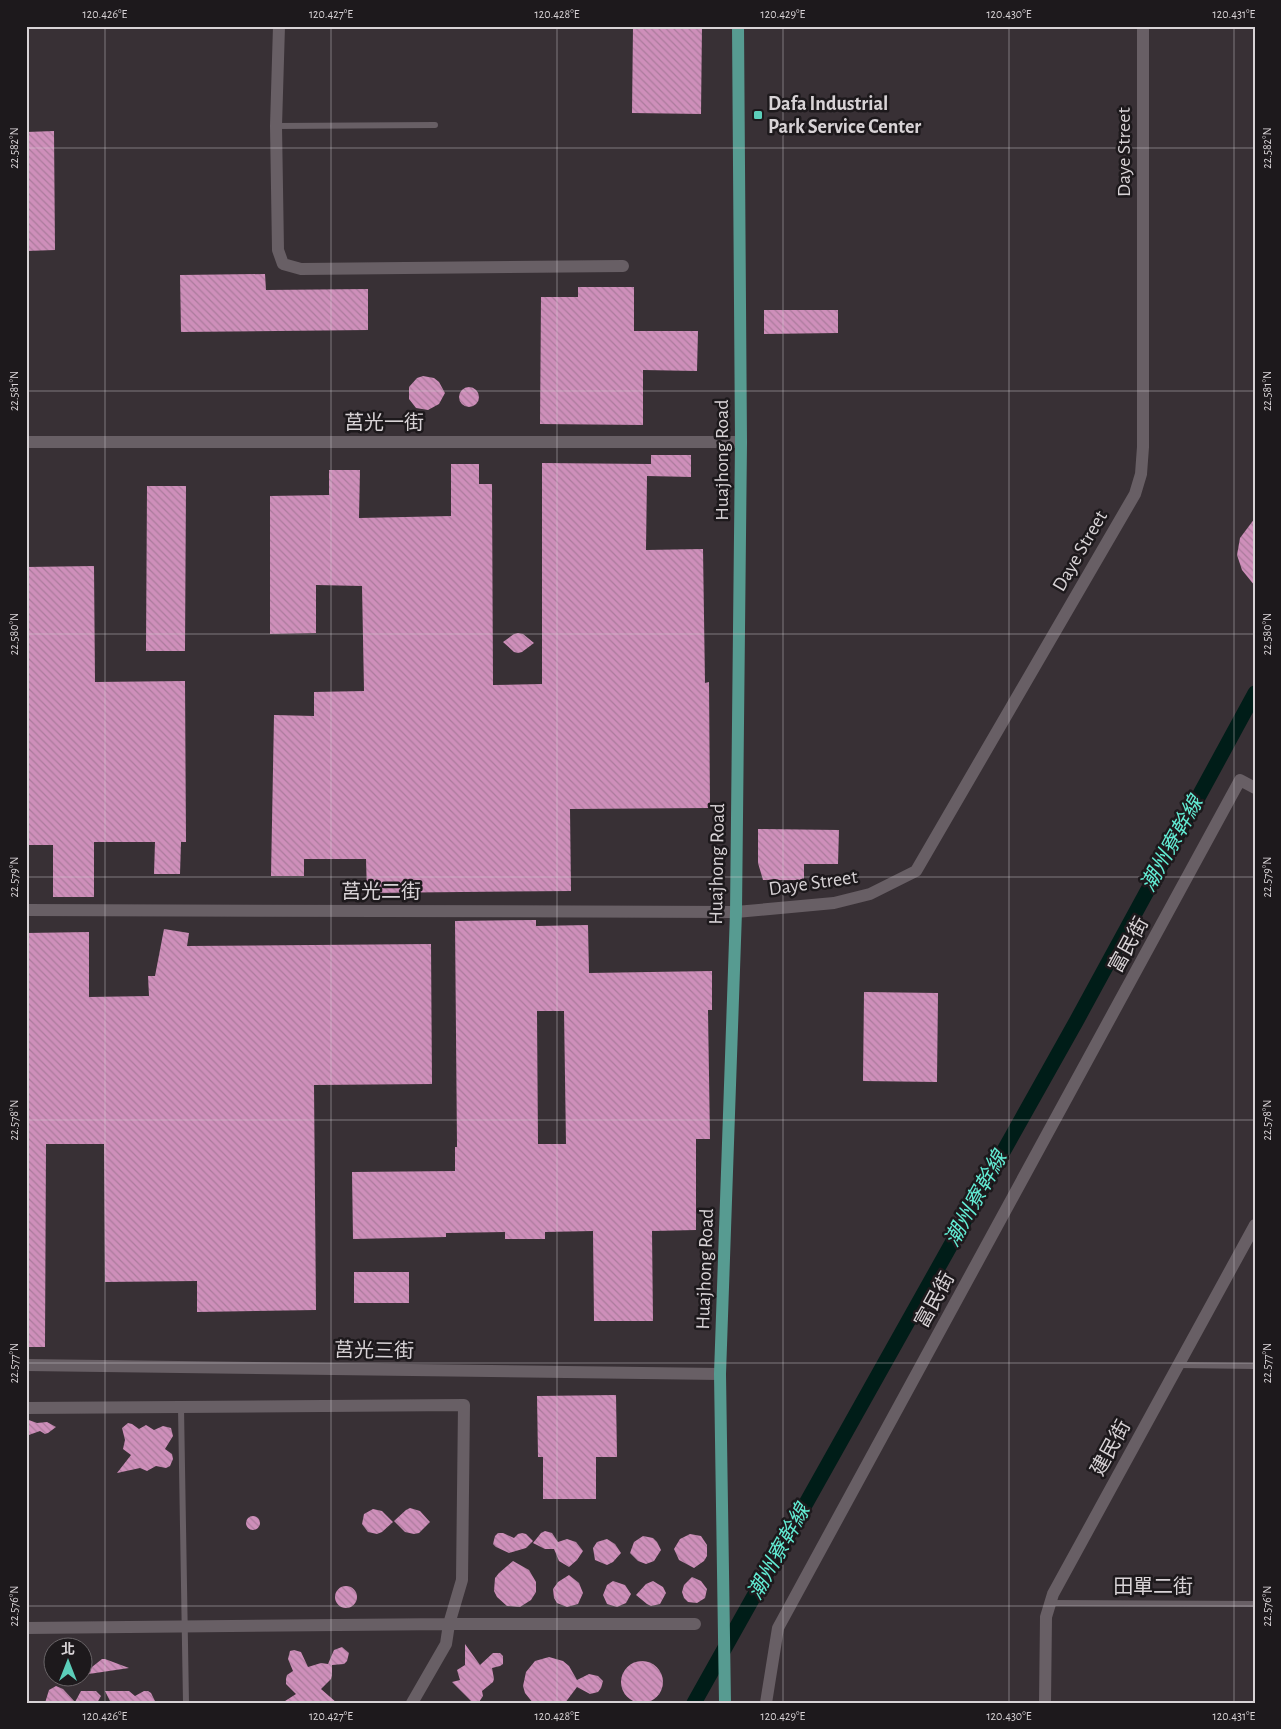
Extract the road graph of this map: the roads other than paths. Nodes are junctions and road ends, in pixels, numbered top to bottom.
1 (279, 26) edge
2 (738, 26) edge
3 (1143, 26) edge
4 (436, 125) dead end
5 (276, 126) junction
6 (623, 266) dead end
7 (26, 442) edge
8 (741, 442) junction
9 (1255, 788) edge
10 (26, 910) edge
11 (736, 912) junction
12 (1255, 1224) edge
13 (26, 1365) edge
14 (1178, 1365) junction
15 (1255, 1366) edge
16 (720, 1374) junction
17 (26, 1408) edge
18 (181, 1408) junction
19 (1050, 1603) junction
20 (1255, 1604) edge
21 (449, 1624) junction
22 (695, 1624) dead end
23 (186, 1627) junction
24 (26, 1628) edge
25 (186, 1703) edge
26 (412, 1703) edge
27 (725, 1703) edge
28 (766, 1703) edge
29 (1045, 1703) edge

1 - 5 street
2 - 8 main road, Huajhong Road
3 - 11 street, Daye Street
4 - 5 lane
5 - 6 street
7 - 8 street, 莒光一街
8 - 11 main road, Huajhong Road
9 - 28 street, 富民街
10 - 11 street, 莒光二街
11 - 16 main road, Huajhong Road
12 - 14 street, 建民街
13 - 16 street, 莒光三街
14 - 15 lane
14 - 19 street, 建民街
16 - 27 main road, Huajhong Road
17 - 18 street
18 - 21 street
18 - 23 lane
19 - 20 lane, 田單二街
19 - 29 street, 建民街
21 - 22 street
21 - 23 street
21 - 26 street
23 - 24 street
23 - 25 lane

